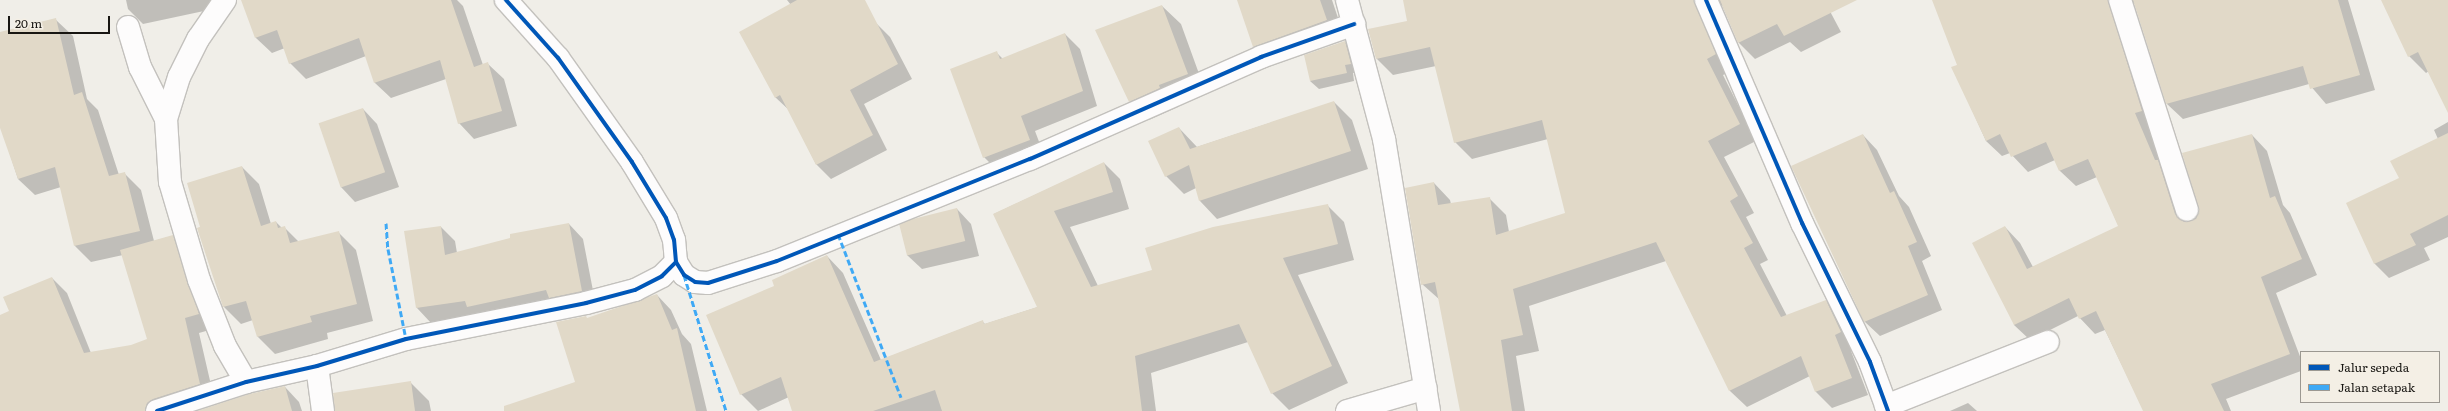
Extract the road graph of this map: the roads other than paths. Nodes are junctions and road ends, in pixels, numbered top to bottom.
1 (225, 0) edge
2 (506, 0) edge
3 (1347, 0) edge
4 (1706, 0) edge
5 (2120, 0) edge
6 (1354, 24) junction
7 (128, 27) dead end
8 (166, 119) junction
9 (2187, 210) dead end
10 (676, 262) junction
11 (2048, 342) dead end
12 (317, 366) junction
13 (246, 382) junction
14 (1426, 388) junction
15 (1887, 409) edge
16 (157, 411) edge
17 (323, 411) edge
18 (1347, 411) edge
19 (1430, 411) edge

1 - 8 street
2 - 10 street
3 - 6 street
4 - 15 street
5 - 9 street
6 - 10 street
6 - 14 street
7 - 8 street
8 - 13 street
10 - 12 street
11 - 15 street
12 - 13 street
12 - 17 street
13 - 16 street
14 - 18 street
14 - 19 street

